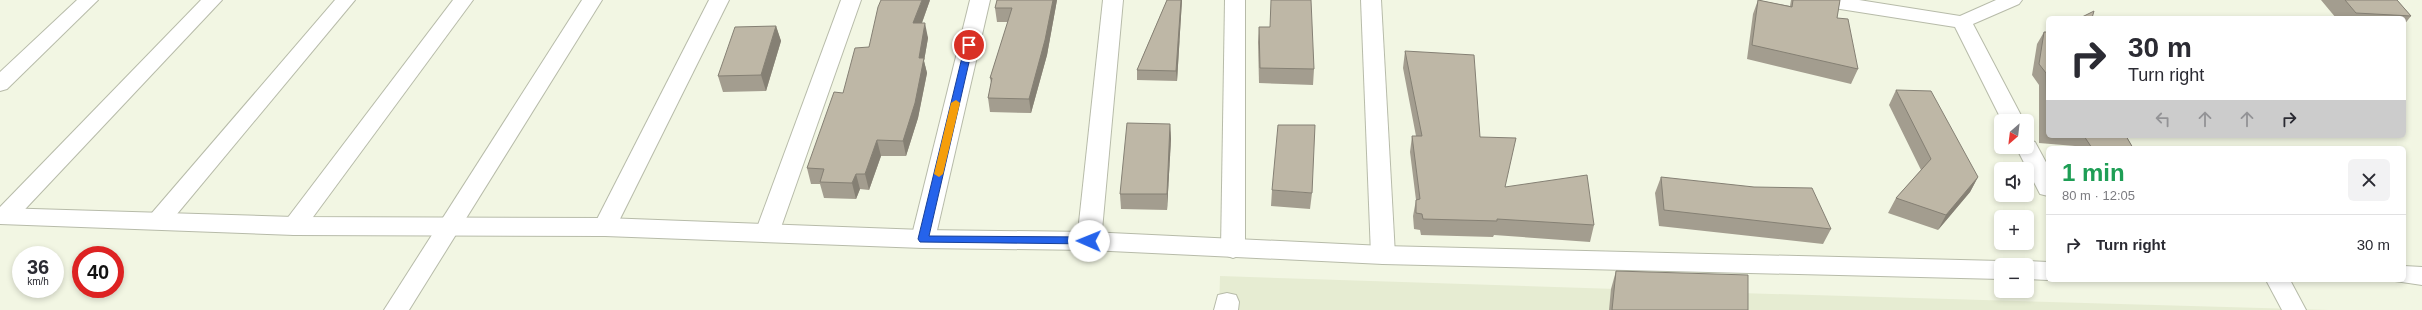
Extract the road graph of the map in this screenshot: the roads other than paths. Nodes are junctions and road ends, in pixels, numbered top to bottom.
1 (88, 0) edge
2 (212, 0) edge
3 (345, 0) edge
4 (463, 0) edge
5 (592, 0) edge
6 (719, 0) edge
7 (851, 0) edge
8 (980, 0) edge
9 (1113, 0) edge
10 (1235, 0) edge
11 (1371, 0) edge
12 (1821, 0) edge
13 (2012, 0) edge
14 (1962, 22) junction
15 (0, 84) edge
16 (2009, 114) edge
17 (2031, 154) edge
18 (2046, 184) edge
19 (2, 216) edge
20 (159, 220) junction
21 (294, 226) junction
22 (605, 227) junction
23 (449, 228) junction
24 (767, 233) junction
25 (923, 239) junction
26 (1089, 241) junction
27 (1232, 249) junction
28 (1383, 255) junction
29 (1994, 270) edge
30 (2034, 270) edge
31 (2046, 271) edge
32 (2406, 275) edge
33 (2422, 276) edge
34 (2279, 282) edge
35 (396, 310) edge
36 (2294, 310) edge

1 - 15 street
2 - 19 street
3 - 20 street
4 - 21 street
5 - 23 street
6 - 22 street
7 - 24 street
8 - 25 street
9 - 26 street
10 - 27 street
11 - 28 street
12 - 14 street
13 - 14 street
14 - 16 street
17 - 18 street
19 - 20 street
20 - 21 street
21 - 23 street
22 - 23 street
22 - 24 street
23 - 35 street
24 - 25 street
25 - 26 street
26 - 27 street
27 - 28 street
28 - 29 street
30 - 31 street
32 - 33 street
34 - 36 street

